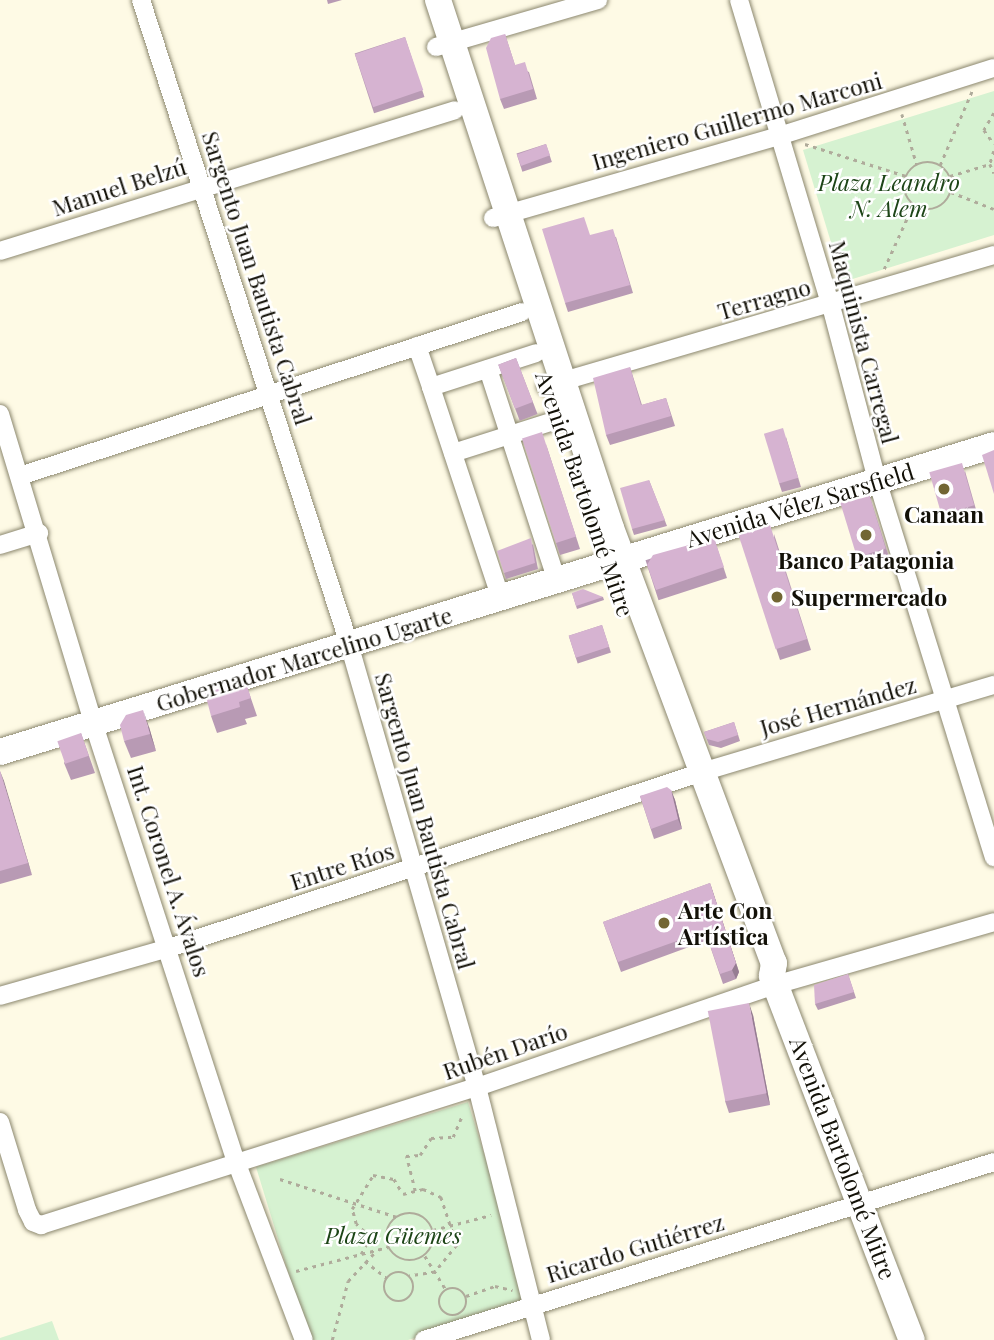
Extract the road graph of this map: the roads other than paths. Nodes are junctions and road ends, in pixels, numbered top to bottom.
1 (141, 0) edge
2 (421, 0) edge
3 (438, 0) edge
4 (598, 0) edge
5 (739, 0) edge
6 (444, 45) junction
7 (987, 70) edge
8 (455, 110) junction
9 (779, 136) junction
10 (201, 186) junction
11 (500, 216) junction
12 (0, 251) edge
13 (994, 255) edge
14 (831, 306) junction
15 (522, 312) junction
16 (418, 346) junction
17 (536, 354) junction
18 (488, 369) junction
19 (554, 383) junction
20 (431, 387) junction
21 (269, 393) junction
22 (0, 414) edge
23 (556, 420) junction
24 (509, 435) junction
25 (994, 444) edge
26 (453, 453) junction
27 (20, 476) junction
28 (877, 480) junction
29 (39, 533) junction
30 (0, 545) edge
31 (615, 564) junction
32 (557, 582) junction
33 (501, 598) junction
34 (349, 644) junction
35 (994, 685) edge
36 (948, 700) junction
37 (94, 725) junction
38 (0, 752) edge
39 (696, 774) junction
40 (994, 857) edge
41 (413, 868) junction
42 (994, 922) edge
43 (169, 948) junction
44 (774, 980) junction
45 (0, 996) edge
46 (477, 1087) junction
47 (0, 1122) edge
48 (994, 1162) edge
49 (237, 1164) junction
50 (860, 1202) junction
51 (526, 1300) junction
52 (304, 1340) edge
53 (424, 1340) edge
54 (541, 1340) edge
55 (912, 1340) edge

1 - 10 street, Sargento Juan Bautista Cabral
2 - 6 main road, Avenida Bartolomé Mitre
3 - 6 main road, Avenida Bartolomé Mitre
4 - 6 street
5 - 9 street, Maquinista Carregal
6 - 8 main road, Avenida Bartolomé Mitre
6 - 11 main road, Avenida Bartolomé Mitre
7 - 9 street, Ingeniero Guillermo Marconi
8 - 10 street, Manuel Belzú
8 - 11 main road, Avenida Bartolomé Mitre
9 - 11 street, Ingeniero Guillermo Marconi
9 - 14 street, Maquinista Carregal
10 - 12 street, Manuel Belzú
10 - 21 street, Sargento Juan Bautista Cabral
11 - 15 main road, Avenida Bartolomé Mitre
11 - 19 main road, Avenida Bartolomé Mitre
13 - 14 street, Terragno
14 - 19 street, Terragno
14 - 28 street, Maquinista Carregal
15 - 16 street
15 - 17 main road, Avenida Bartolomé Mitre
16 - 20 street
16 - 21 street
17 - 18 street
17 - 19 main road, Avenida Bartolomé Mitre
18 - 20 street
18 - 24 street
19 - 23 main road, Avenida Bartolomé Mitre
19 - 31 main road, Avenida Bartolomé Mitre
20 - 26 street
21 - 27 street
21 - 34 street, Sargento Juan Bautista Cabral
22 - 27 street, Int. Coronel A. Ávalos
23 - 24 street
23 - 31 main road, Avenida Bartolomé Mitre
24 - 26 street
24 - 32 street
25 - 28 main road, Avenida Vélez Sarsfield
26 - 33 street
27 - 29 street, Int. Coronel A. Ávalos
28 - 31 main road, Avenida Vélez Sarsfield
28 - 36 street, Maquinista Carregal
29 - 30 street
29 - 37 street, Int. Coronel A. Ávalos
31 - 32 main road, Gobernador Marcelino Ugarte
31 - 39 main road, Avenida Bartolomé Mitre
32 - 33 main road, Gobernador Marcelino Ugarte
33 - 34 main road, Gobernador Marcelino Ugarte
34 - 37 main road, Gobernador Marcelino Ugarte
34 - 41 street, Sargento Juan Bautista Cabral
35 - 36 street, José Hernández
36 - 39 street, José Hernández
36 - 40 street, Maquinista Carregal
37 - 38 main road, Gobernador Marcelino Ugarte
37 - 43 street, Int. Coronel A. Ávalos
39 - 41 street, Entre Ríos
39 - 44 main road, Avenida Bartolomé Mitre
41 - 43 street, Entre Ríos
41 - 46 street, Sargento Juan Bautista Cabral
42 - 44 street, Rubén Darío
43 - 45 street, Entre Ríos
43 - 49 street, Int. Coronel A. Ávalos
44 - 46 street, Rubén Darío
44 - 50 main road, Avenida Bartolomé Mitre
46 - 49 street, Rubén Darío
46 - 51 street, Sargento Juan Bautista Cabral
47 - 49 street, Rubén Darío
48 - 50 street, Ricardo Gutiérrez
49 - 52 street, Int. Coronel A. Ávalos
50 - 51 street, Ricardo Gutiérrez
50 - 55 main road, Avenida Bartolomé Mitre
51 - 53 street, Ricardo Gutiérrez
51 - 54 street, Sargento Juan Bautista Cabral

